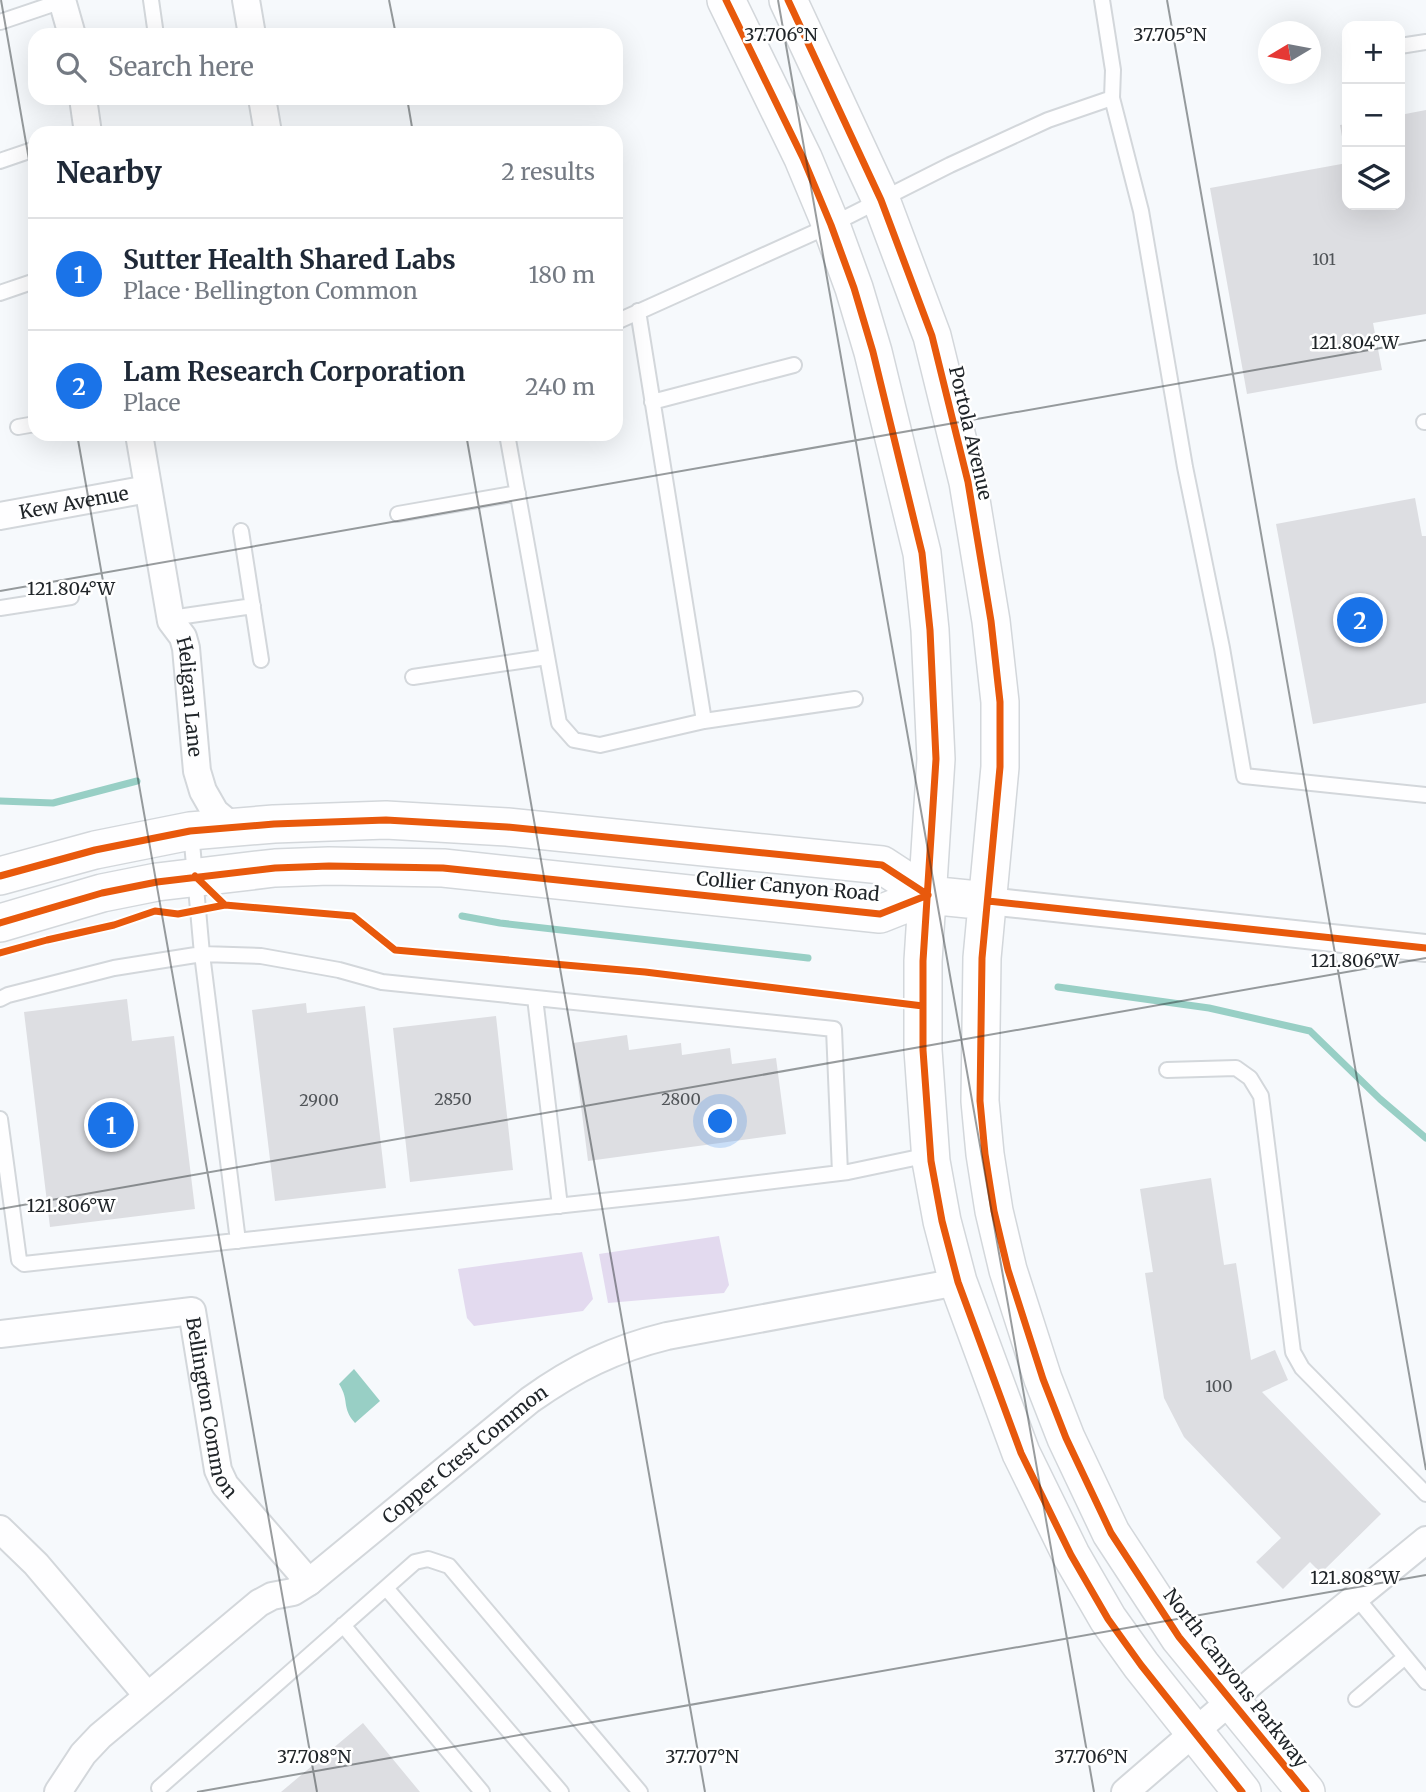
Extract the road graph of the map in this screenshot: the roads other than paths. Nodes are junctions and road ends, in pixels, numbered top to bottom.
1 (62, 0) edge
2 (151, 0) edge
3 (246, 0) edge
4 (726, 0) edge
5 (788, 0) edge
6 (1102, 0) edge
7 (0, 22) edge
8 (70, 28) edge
9 (155, 28) edge
10 (251, 28) edge
11 (1426, 42) edge
12 (1405, 45) edge
13 (1112, 98) junction
14 (84, 105) edge
15 (263, 105) edge
16 (85, 126) edge
17 (267, 126) edge
18 (28, 151) edge
19 (0, 161) edge
20 (881, 200) junction
21 (831, 225) junction
22 (28, 283) edge
23 (0, 293) edge
24 (638, 311) junction
25 (623, 318) edge
26 (794, 365) dead end
27 (652, 402) junction
28 (28, 425) edge
29 (18, 427) dead end
30 (140, 441) edge
31 (508, 441) edge
32 (148, 489) junction
33 (518, 493) junction
34 (398, 514) dead end
35 (0, 516) edge
36 (240, 531) dead end
37 (71, 597) dead end
38 (253, 606) junction
39 (0, 608) edge
40 (171, 620) junction
41 (547, 657) junction
42 (261, 660) dead end
43 (413, 677) dead end
44 (855, 699) dead end
45 (704, 721) junction
46 (1426, 795) edge
47 (233, 827) junction
48 (190, 831) junction
49 (195, 876) junction
50 (0, 877) edge
51 (928, 895) junction
52 (988, 901) junction
53 (0, 923) edge
54 (1426, 948) edge
55 (202, 954) junction
56 (535, 998) junction
57 (0, 999) edge
58 (1167, 1070) dead end
59 (0, 1119) edge
60 (930, 1155) junction
61 (840, 1173) junction
62 (560, 1206) junction
63 (238, 1241) junction
64 (958, 1282) junction
65 (0, 1334) edge
66 (1426, 1494) edge
67 (0, 1529) edge
68 (1426, 1540) edge
69 (309, 1582) junction
70 (386, 1588) junction
71 (1356, 1597) junction
72 (343, 1625) junction
73 (1405, 1657) junction
74 (1426, 1682) edge
75 (147, 1695) junction
76 (1356, 1699) dead end
77 (1231, 1701) junction
78 (1194, 1733) junction
79 (159, 1788) dead end
80 (58, 1792) edge
81 (482, 1792) edge
82 (561, 1792) edge
83 (640, 1792) edge
84 (1125, 1792) edge
85 (1242, 1792) edge
86 (1306, 1792) edge

1 - 7 lane
1 - 8 street
2 - 9 lane
3 - 10 street
4 - 21 main road
5 - 20 main road, Portola Avenue
6 - 13 lane
11 - 12 lane
13 - 20 lane
13 - 46 lane
14 - 16 street
15 - 17 street
18 - 19 lane
20 - 21 lane
20 - 52 main road, Portola Avenue
21 - 24 lane
21 - 51 main road
22 - 23 lane
24 - 25 lane
24 - 27 lane
26 - 27 lane
27 - 45 lane
28 - 29 lane
30 - 32 street, Heligan Lane
31 - 33 lane
32 - 35 street, Kew Avenue
32 - 40 street, Heligan Lane
33 - 34 lane
33 - 41 lane
36 - 38 lane
37 - 39 lane
38 - 40 lane
38 - 42 lane
40 - 47 street, Heligan Lane
41 - 43 lane
41 - 45 lane
44 - 45 lane
47 - 48 main road, Collier Canyon Road
47 - 51 main road, Collier Canyon Road
48 - 49 lane
48 - 50 main road, Collier Canyon Road
49 - 51 main road, Collier Canyon Road
49 - 53 main road, Collier Canyon Road
49 - 55 lane
51 - 52 main road, Collier Canyon Road
51 - 60 main road
52 - 54 street, Collier Canyon Road
52 - 77 main road, North Canyons Parkway
55 - 56 lane
55 - 57 lane
55 - 63 lane
56 - 61 lane
56 - 62 lane
58 - 66 lane
59 - 63 lane
60 - 61 lane
60 - 64 main road
61 - 62 lane
62 - 63 lane
64 - 69 street, Copper Crest Common
64 - 78 main road
65 - 69 street, Bellington Common
67 - 75 street
68 - 71 street
69 - 75 street, Copper Crest Common
70 - 72 lane
70 - 82 lane
70 - 83 lane
71 - 73 lane
71 - 77 street
72 - 79 lane
72 - 81 lane
73 - 74 lane
73 - 76 lane
75 - 80 street, Copper Crest Common
77 - 78 street
77 - 86 main road, North Canyons Parkway
78 - 84 street
78 - 85 main road

